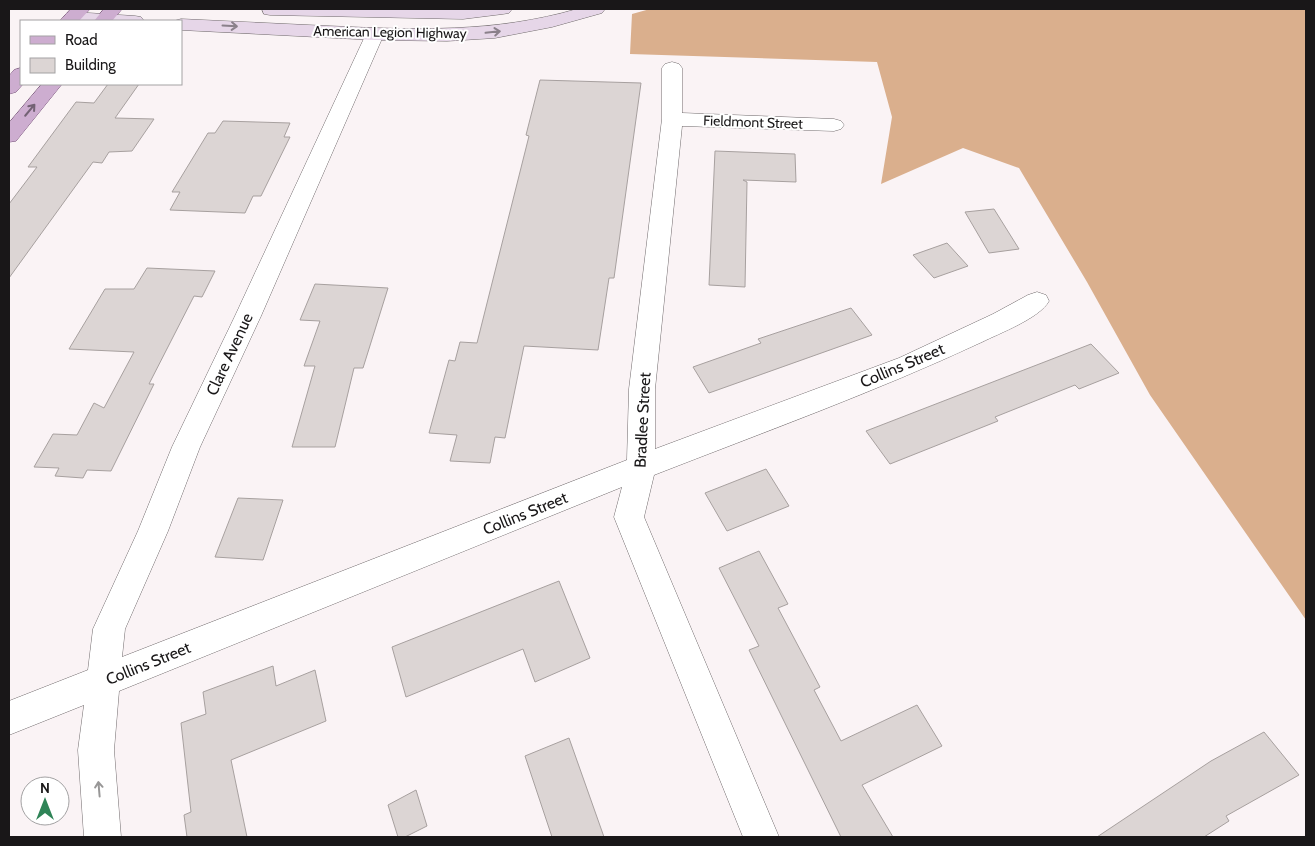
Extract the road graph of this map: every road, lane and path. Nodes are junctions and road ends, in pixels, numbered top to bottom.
1 (504, 9) edge
2 (596, 9) edge
3 (253, 10) edge
4 (75, 16) edge
5 (106, 16) edge
6 (383, 19) edge
7 (129, 20) edge
8 (182, 24) edge
9 (672, 68) dead end
10 (20, 75) edge
11 (51, 85) edge
12 (9, 88) edge
13 (672, 120) junction
14 (834, 125) dead end
15 (9, 136) edge
16 (1037, 301) dead end
17 (641, 467) junction
18 (104, 680) junction
19 (9, 718) edge
20 (103, 837) edge
21 (761, 837) edge

1 - 6 main road, American Legion Highway
6 -> 2 main road, American Legion Highway
3 - 6 main road, American Legion Highway
4 - 5 main road
5 - 7 main road
8 -> 6 main road, American Legion Highway
6 - 18 street, Clare Avenue
9 - 13 street, Bradlee Street
10 - 12 main road
15 -> 11 main road
13 - 14 street, Fieldmont Street
13 - 17 street, Bradlee Street
16 - 17 street, Collins Street
17 - 18 street, Collins Street
17 - 21 street, Bradlee Street
18 - 19 street, Collins Street
20 -> 18 street, Clare Avenue

